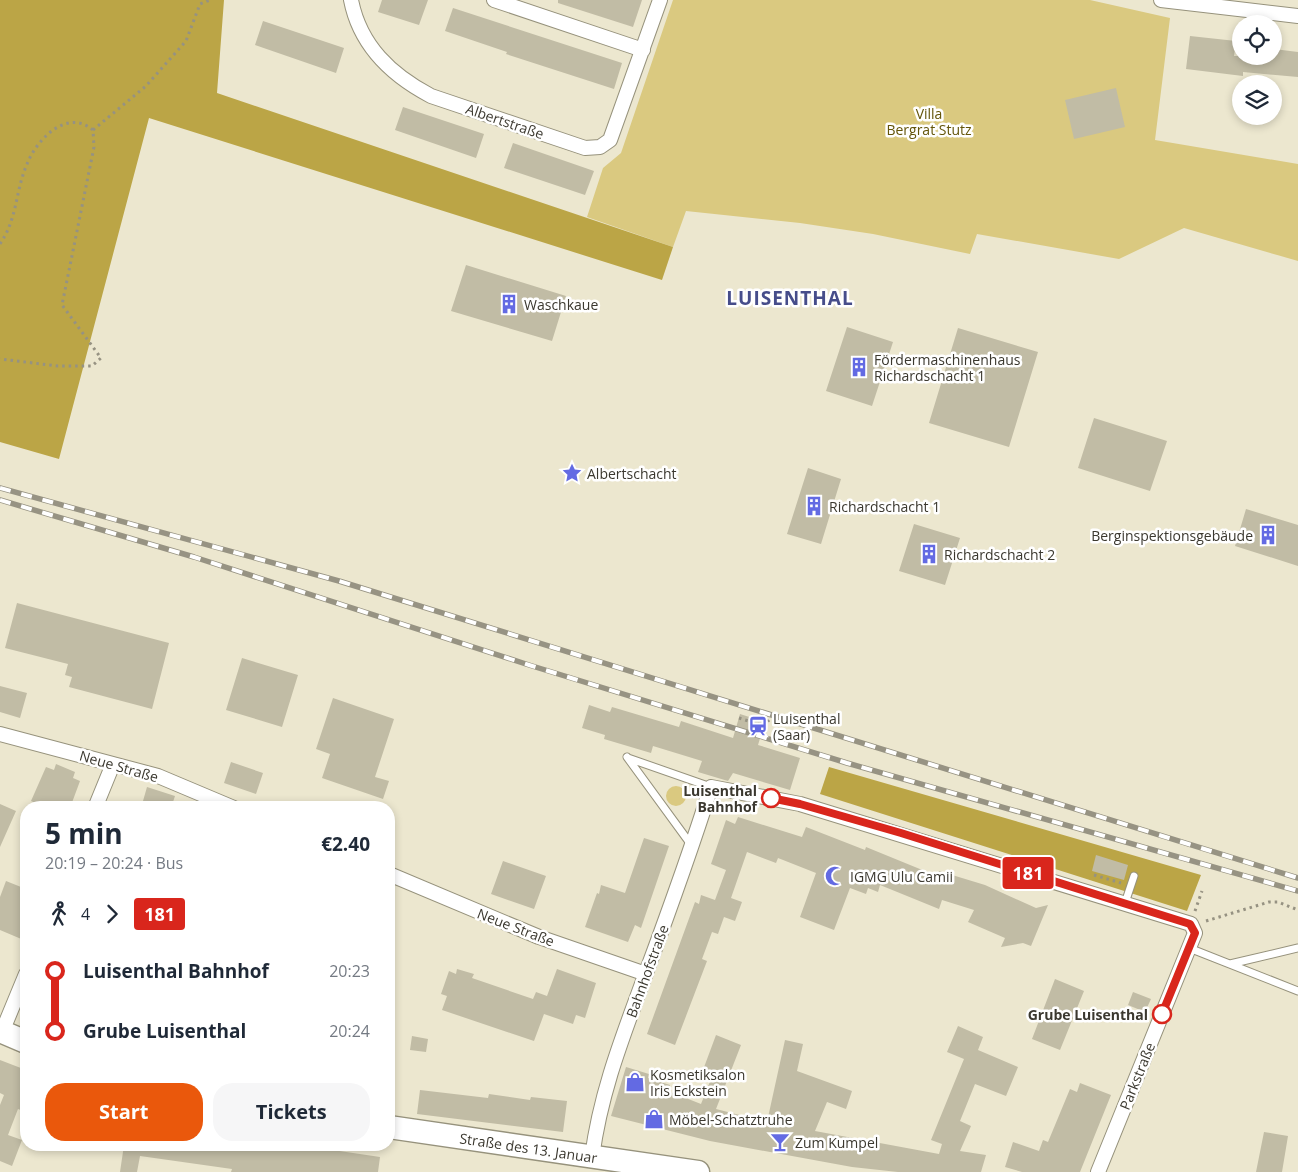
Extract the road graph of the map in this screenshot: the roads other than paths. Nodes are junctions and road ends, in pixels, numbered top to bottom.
1 (351, 0) edge
2 (494, 0) edge
3 (660, 0) edge
4 (1161, 0) edge
5 (1298, 16) edge
6 (643, 50) junction
7 (0, 734) edge
8 (113, 764) junction
9 (710, 787) junction
10 (97, 801) edge
11 (217, 801) edge
12 (692, 847) junction
13 (1134, 876) dead end
14 (395, 877) edge
15 (1125, 903) junction
16 (1189, 948) junction
17 (1298, 948) edge
18 (1230, 964) junction
19 (646, 974) junction
20 (20, 988) edge
21 (1298, 991) edge
22 (1, 1032) edge
23 (20, 1040) edge
24 (395, 1128) edge
25 (592, 1157) junction
26 (698, 1172) edge
27 (1098, 1172) edge

1 - 6 street, Albertstraße
2 - 6 street
3 - 6 street, Albertstraße
4 - 5 street
7 - 8 street, Neue Straße
8 - 10 street
8 - 11 street, Neue Straße
9 - 12 street, Bahnhofstraße
9 - 12 lane
9 - 15 street
12 - 19 street, Bahnhofstraße
13 - 15 lane
14 - 19 street, Neue Straße
15 - 16 street, Parkstraße
16 - 18 lane
16 - 27 street, Parkstraße
17 - 18 lane
18 - 21 lane
19 - 25 street, Bahnhofstraße
20 - 22 street
22 - 23 main road
24 - 25 main road, Straße des 13. Januar
25 - 26 main road, Straße des 13. Januar

